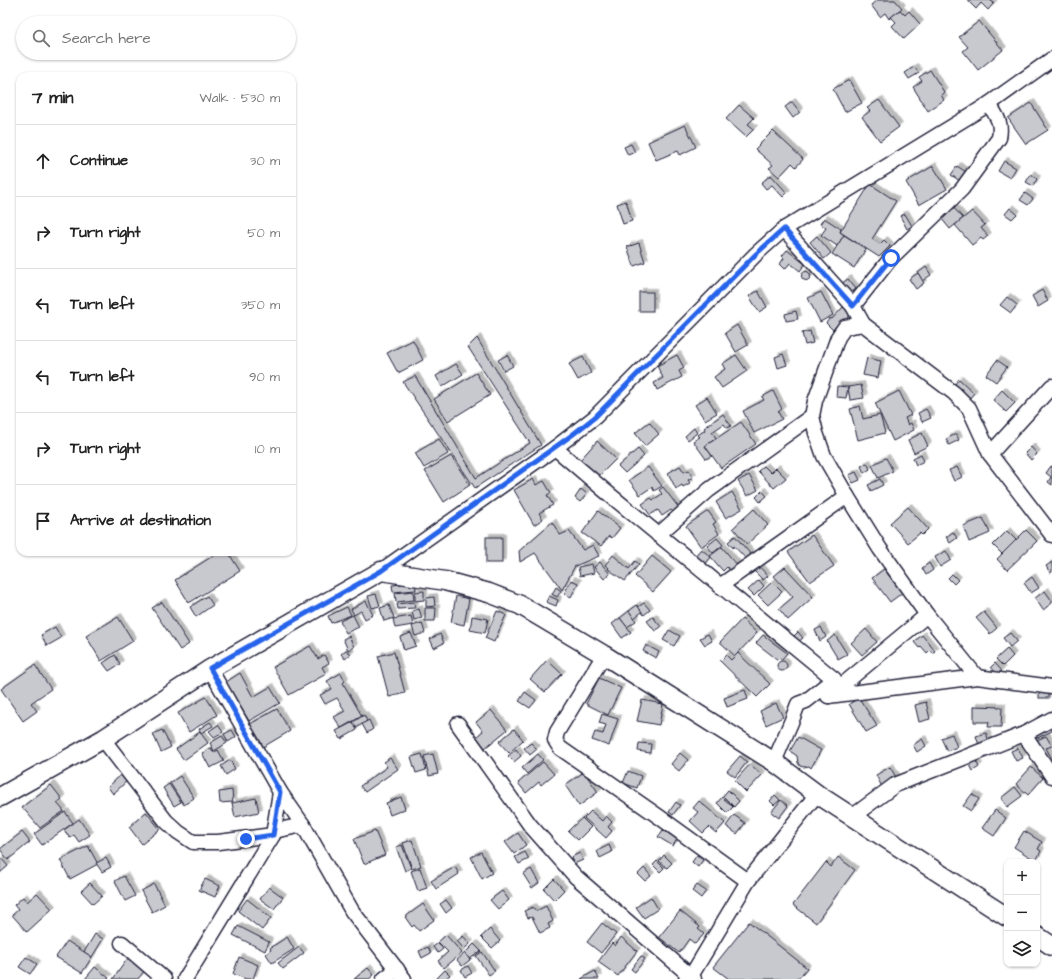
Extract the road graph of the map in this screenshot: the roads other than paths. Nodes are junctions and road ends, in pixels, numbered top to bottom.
1 (1052, 59) edge
2 (989, 104) junction
3 (784, 229) junction
4 (853, 306) junction
5 (863, 324) junction
6 (1052, 386) edge
7 (812, 416) junction
8 (555, 448) junction
9 (990, 454) junction
10 (847, 496) junction
11 (658, 535) junction
12 (1052, 535) edge
13 (381, 571) junction
14 (720, 586) junction
15 (927, 615) junction
16 (604, 655) junction
17 (210, 668) junction
18 (977, 677) junction
19 (834, 680) junction
20 (1052, 687) edge
21 (828, 696) junction
22 (1052, 719) edge
23 (458, 724) dead end
24 (1024, 734) junction
25 (103, 739) junction
26 (774, 762) junction
27 (1052, 776) edge
28 (280, 792) junction
29 (817, 794) junction
30 (0, 797) edge
31 (853, 816) junction
32 (303, 825) junction
33 (273, 833) junction
34 (748, 881) junction
35 (1004, 915) edge
36 (1040, 938) edge
37 (122, 943) dead end
38 (1052, 946) edge
39 (401, 974) edge
40 (690, 978) edge
41 (164, 979) edge
42 (186, 979) edge
43 (384, 979) edge

1 - 2 street
2 - 3 street
2 - 4 street
3 - 4 street
3 - 8 street
4 - 5 street
5 - 7 street
5 - 9 street
6 - 9 street
7 - 10 street
7 - 11 street
8 - 11 street
8 - 13 street
9 - 12 street
10 - 14 street
10 - 15 street
11 - 14 street
13 - 16 street
13 - 17 street
14 - 19 street
15 - 18 street
15 - 21 street
16 - 26 street
16 - 34 street
17 - 25 street
17 - 28 street
18 - 20 street
18 - 21 street
19 - 21 street
19 - 26 street
22 - 24 street
23 - 40 street
24 - 27 street
24 - 31 street
25 - 30 street
25 - 33 street
26 - 29 street
28 - 32 street
28 - 33 street
29 - 31 street
29 - 34 street
31 - 35 street
32 - 33 street
32 - 39 street
33 - 42 street
34 - 40 street
36 - 38 street
37 - 41 street
39 - 43 street

